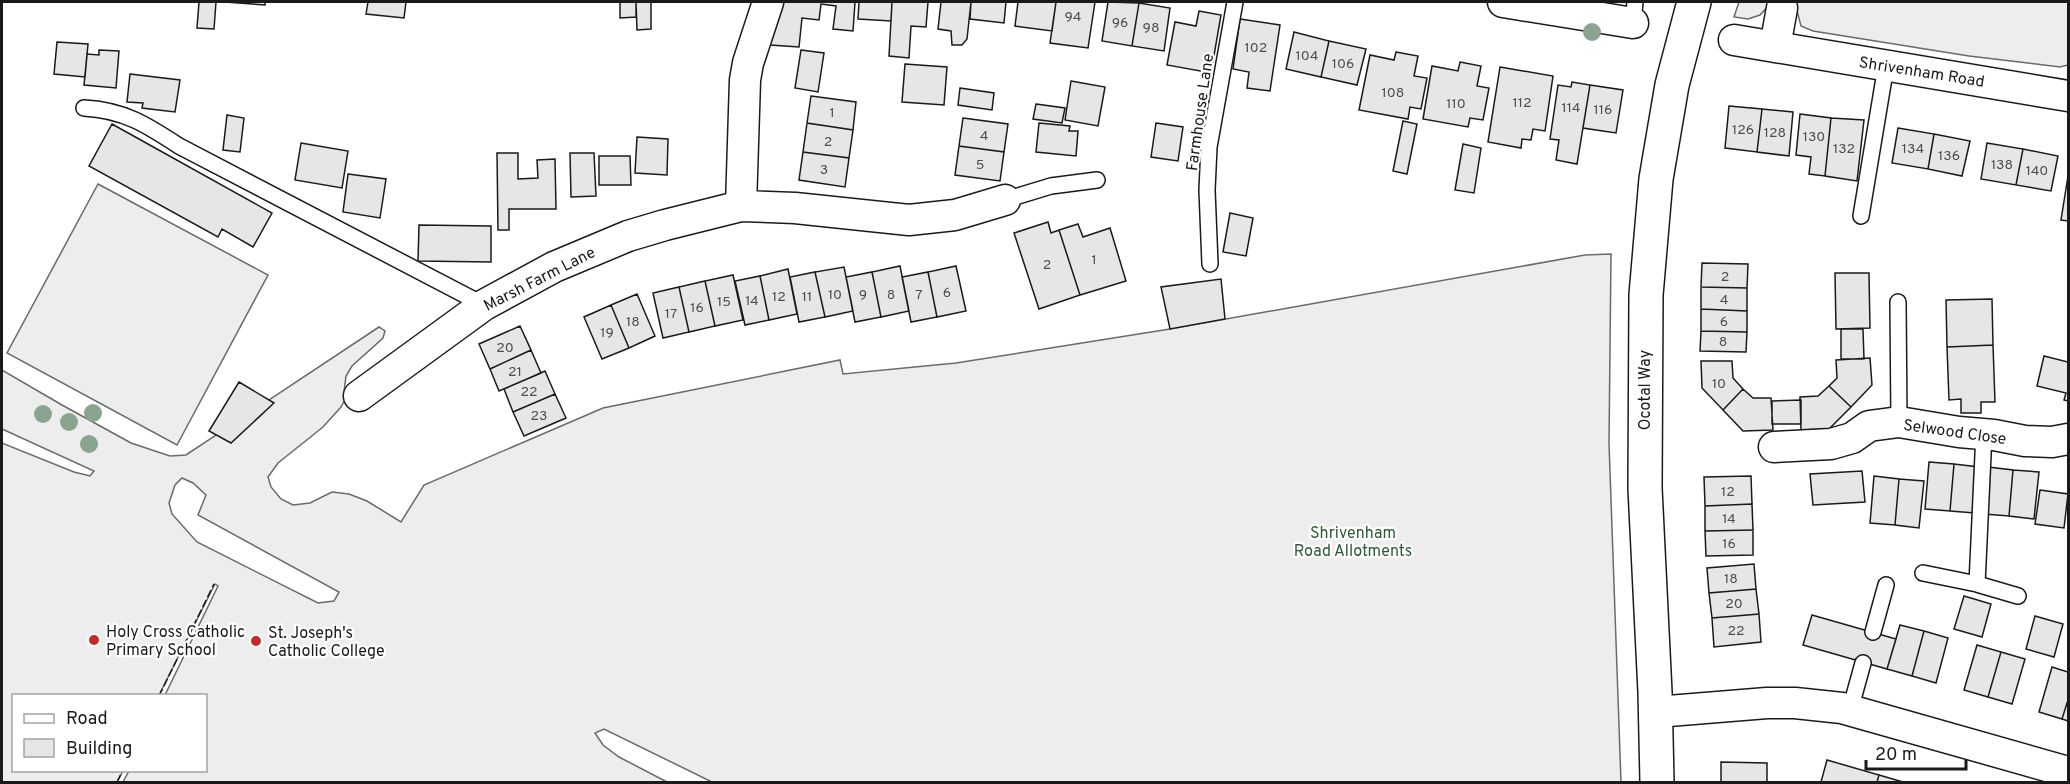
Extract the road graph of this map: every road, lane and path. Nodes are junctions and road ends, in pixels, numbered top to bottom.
1 (768, 2) edge
2 (1235, 2) edge
3 (1503, 2) edge
4 (1694, 2) edge
5 (1782, 8) dead end
6 (1634, 12) edge
7 (1734, 40) dead end
8 (1775, 47) junction
9 (1886, 66) junction
10 (2068, 96) edge
11 (84, 108) dead end
12 (1097, 180) dead end
13 (1005, 200) joint
14 (741, 206) junction
15 (1861, 216) dead end
16 (1210, 264) dead end
17 (1898, 302) dead end
18 (484, 305) junction
19 (358, 396) dead end
20 (1899, 422) junction
21 (1984, 433) junction
22 (2068, 439) edge
23 (1774, 447) dead end
24 (1923, 573) dead end
25 (1977, 584) junction
26 (1886, 585) dead end
27 (2018, 596) dead end
28 (1873, 632) dead end
29 (1863, 663) dead end
30 (1850, 710) junction
31 (1656, 712) junction
32 (2068, 772) edge
33 (1657, 783) edge

1 - 14 street
2 - 16 lane, Farmhouse Lane
3 - 6 street
4 - 31 main road, Ocotal Way
5 - 8 street
7 - 8 street, Shrivenham Road
8 - 9 street, Shrivenham Road
9 - 10 street, Shrivenham Road
9 - 15 lane
11 - 18 lane
12 - 13 lane, Marsh Farm Lane
13 - 14 street, Marsh Farm Lane
14 - 18 street, Marsh Farm Lane
17 - 20 lane
18 - 19 street, Marsh Farm Lane
20 - 21 street, Selwood Close
20 - 23 street, Selwood Close
21 - 22 street, Selwood Close
21 - 25 lane
24 - 25 lane
25 - 27 lane
26 - 28 lane
29 - 30 lane
30 - 31 street
30 - 32 street
31 - 33 main road, Ocotal Way

